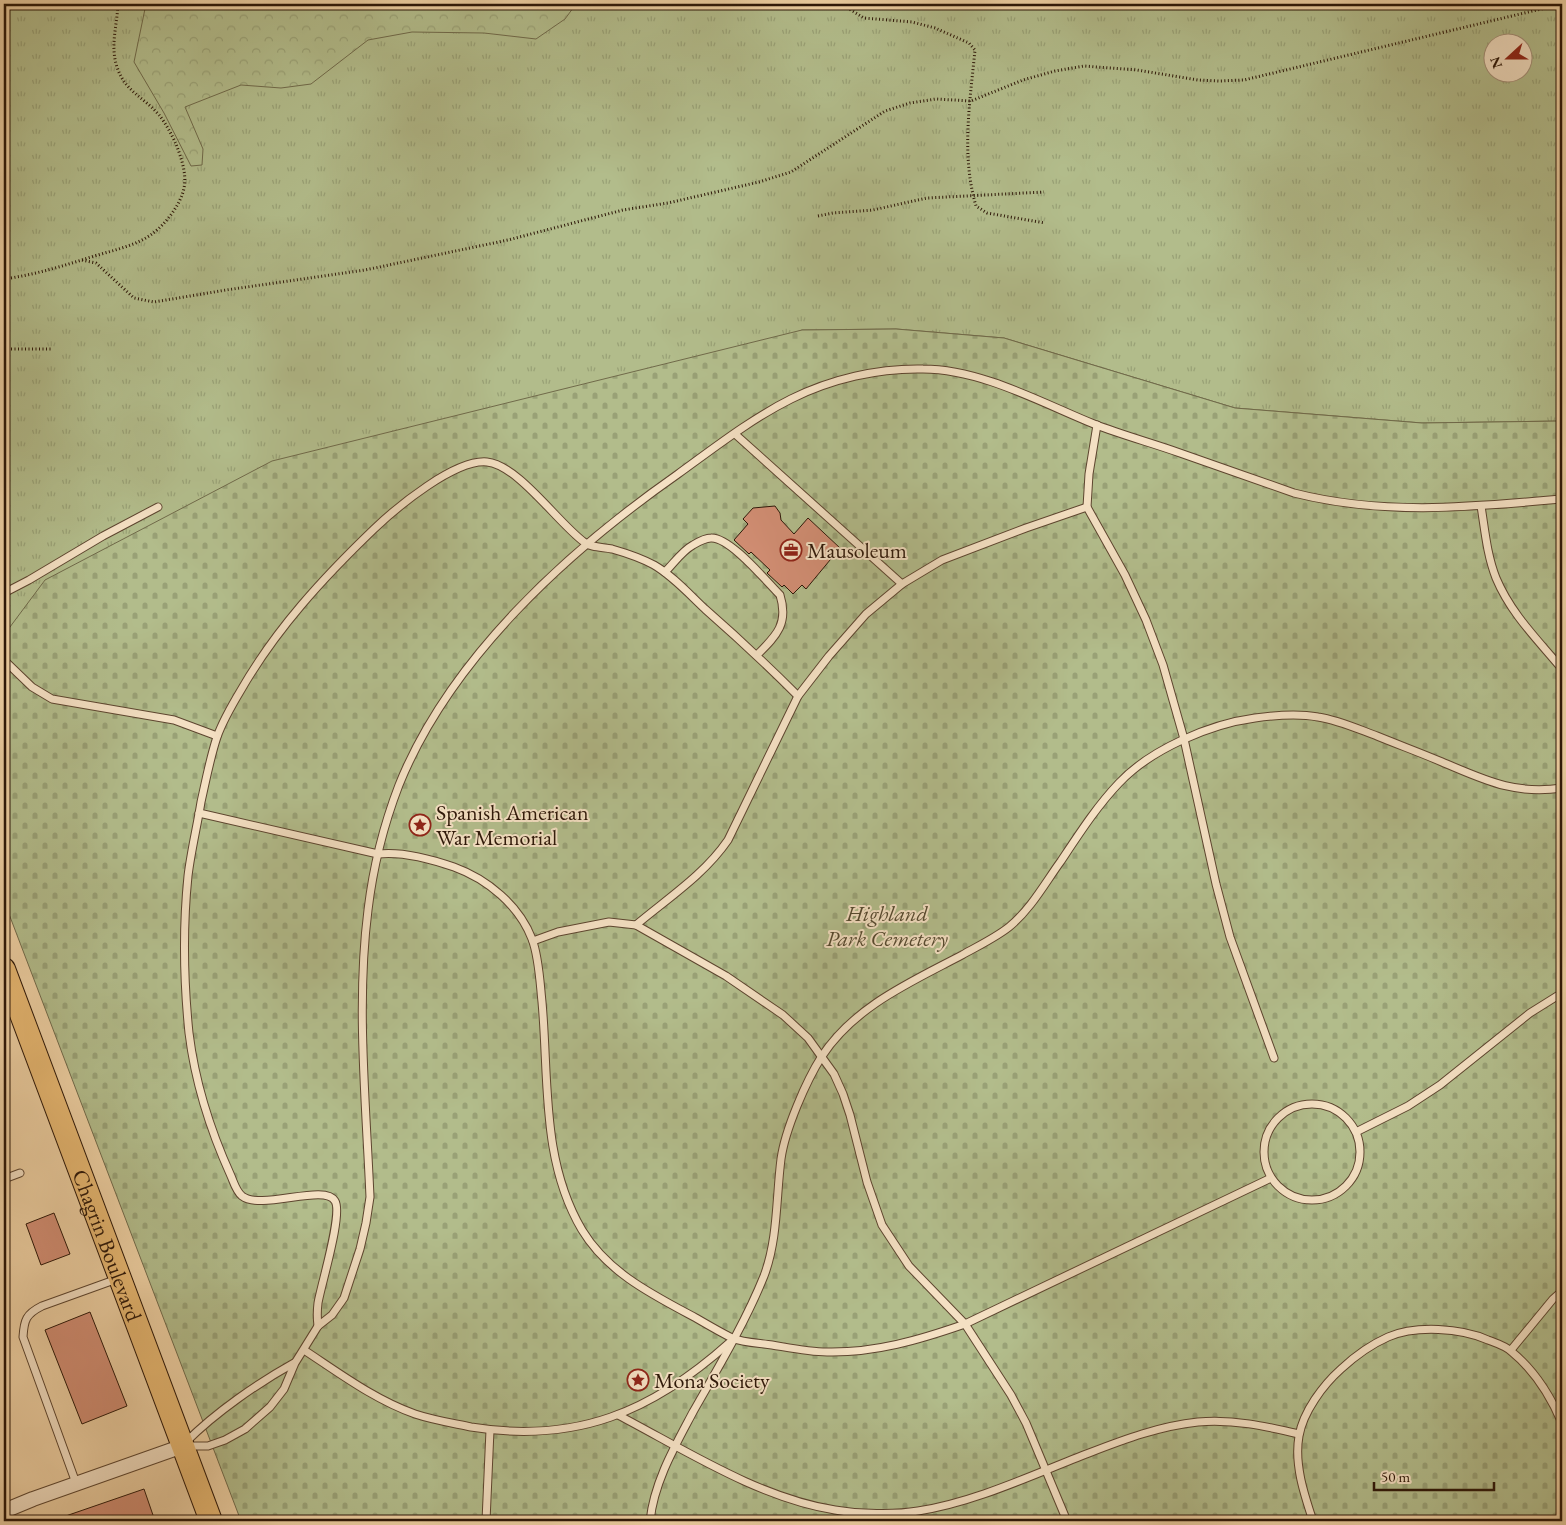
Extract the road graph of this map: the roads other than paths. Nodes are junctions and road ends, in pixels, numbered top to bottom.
1 (1097, 425) junction
2 (735, 434) junction
3 (1562, 499) edge
4 (158, 506) dead end
5 (1087, 506) junction
6 (1481, 506) junction
7 (587, 546) junction
8 (665, 572) junction
9 (902, 584) junction
10 (4, 593) edge
11 (757, 655) junction
12 (4, 660) edge
13 (1562, 669) edge
14 (798, 696) junction
15 (217, 736) junction
16 (1184, 739) junction
17 (1562, 788) edge
18 (199, 812) junction
19 (378, 854) junction
20 (636, 925) junction
21 (533, 941) junction
22 (4, 970) edge
23 (1562, 993) edge
24 (822, 1057) junction
25 (1274, 1058) dead end
26 (1356, 1132) junction
27 (20, 1173) dead end
28 (1271, 1178) junction
29 (4, 1179) edge
30 (120, 1278) junction
31 (1562, 1290) edge
32 (965, 1324) junction
33 (318, 1326) junction
34 (734, 1339) junction
35 (304, 1350) junction
36 (1511, 1350) junction
37 (295, 1363) junction
38 (618, 1415) junction
39 (1562, 1423) edge
40 (490, 1430) junction
41 (1299, 1434) junction
42 (675, 1445) junction
43 (183, 1446) junction
44 (1047, 1469) junction
45 (76, 1483) junction
46 (4, 1512) edge
47 (211, 1521) edge
48 (486, 1521) edge
49 (650, 1521) edge
50 (1067, 1521) edge
51 (1313, 1521) edge

1 - 2 lane
1 - 5 lane
1 - 6 lane
2 - 7 lane
2 - 9 lane
3 - 6 lane
4 - 10 lane
5 - 9 lane
5 - 16 lane
6 - 13 lane
7 - 8 lane
7 - 15 lane
7 - 19 lane
8 - 11 lane
8 - 11 lane
9 - 14 lane
11 - 14 lane
12 - 15 lane
14 - 20 lane
15 - 18 lane
16 - 17 lane
16 - 24 lane
16 - 25 lane
18 - 19 lane
18 - 33 lane
19 - 21 lane
19 - 33 lane
20 - 21 lane
20 - 24 lane
21 - 34 lane
22 - 30 main road, Chagrin Boulevard
23 - 26 lane
24 - 32 lane
24 - 34 lane
26 - 28 lane
26 - 28 lane
27 - 29 lane
28 - 32 lane
30 - 43 main road, Chagrin Boulevard
30 - 45 lane
31 - 36 lane
32 - 34 lane
32 - 44 lane
33 - 35 lane
34 - 38 lane
34 - 42 lane
35 - 37 lane
35 - 40 lane
36 - 39 lane
36 - 41 lane
37 - 43 lane
37 - 43 lane
38 - 40 lane
38 - 42 lane
40 - 48 lane
41 - 44 lane
41 - 51 lane
42 - 44 lane
42 - 49 lane
43 - 45 street
43 - 47 main road, Chagrin Boulevard
44 - 50 lane
45 - 46 street

